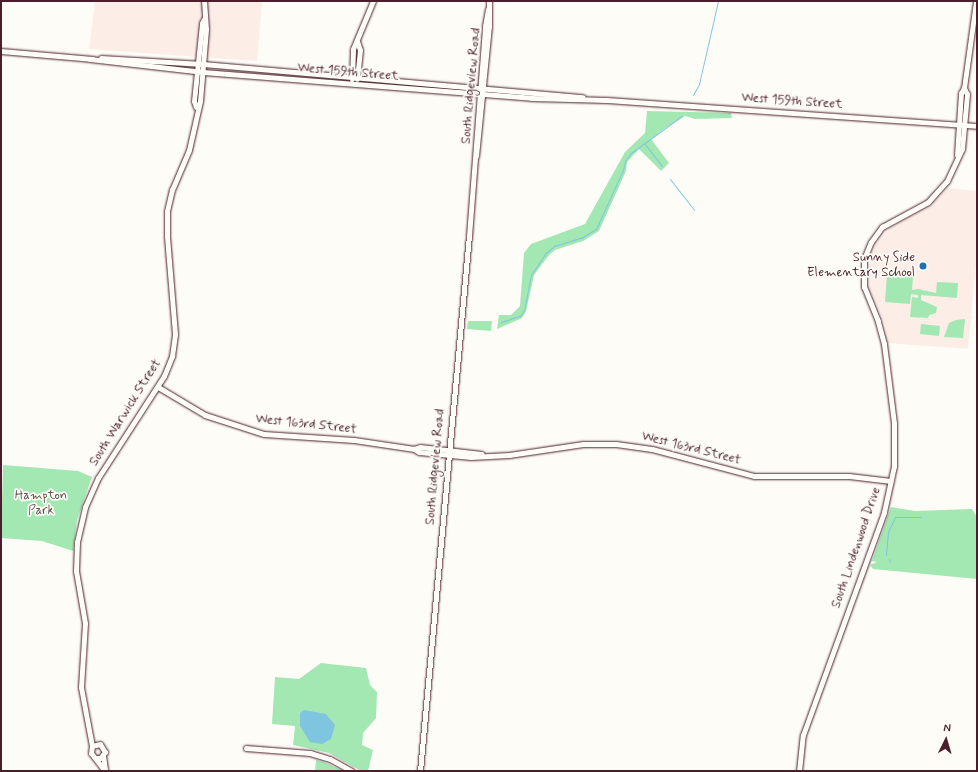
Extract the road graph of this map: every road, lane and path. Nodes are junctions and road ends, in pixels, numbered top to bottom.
1 (204, 1) edge
2 (373, 1) edge
3 (489, 1) edge
4 (976, 1) edge
5 (357, 41) junction
6 (1, 51) edge
7 (90, 58) junction
8 (201, 64) junction
9 (200, 72) junction
10 (351, 77) junction
11 (358, 78) junction
12 (355, 84) junction
13 (481, 88) junction
14 (964, 88) junction
15 (481, 94) junction
16 (606, 100) junction
17 (958, 125) junction
18 (964, 125) junction
19 (977, 126) edge
20 (957, 156) junction
21 (158, 387) junction
22 (449, 452) junction
23 (891, 481) junction
24 (91, 730) junction
25 (100, 744) junction
26 (92, 746) junction
27 (246, 748) dead end
28 (103, 755) junction
29 (96, 758) junction
30 (105, 771) edge
31 (352, 771) edge
32 (420, 771) edge
33 (799, 771) edge

1 - 8 street, South Warwick Street
2 - 5 street
3 - 13 street, South Ridgeview Road
4 - 14 street, South Lindenwood Drive
5 - 10 street
5 - 11 street
6 - 7 street, West 159th Street
7 - 8 street, West 159th Street
7 - 9 street, West 159th Street
8 - 9 street, South Warwick Street
8 - 10 street, West 159th Street
9 - 12 street, West 159th Street
9 - 21 street, South Warwick Street
10 - 11 street, West 159th Street
10 - 12 street
11 - 12 street
11 - 13 street, West 159th Street
12 - 15 street, West 159th Street
13 - 15 street, South Ridgeview Road
13 - 16 street, West 159th Street
14 - 17 street, South Lindenwood Drive
14 - 18 street, South Lindenwood Drive
15 - 16 street, West 159th Street
15 - 22 street, South Ridgeview Road
16 - 17 street, West 159th Street
17 - 18 street, West 159th Street
17 - 20 street, South Lindenwood Drive
18 - 19 street, West 159th Street
18 - 20 street, South Lindenwood Drive
20 - 23 street, South Lindenwood Drive
21 - 22 street, West 163rd Street
21 - 24 street, South Warwick Street
22 - 23 street, West 163rd Street
22 - 32 street, South Ridgeview Road
23 - 33 street, South Lindenwood Drive
24 - 25 street
24 - 26 street
25 - 26 street
25 - 28 street
26 - 29 street
27 - 31 street
28 - 29 street
28 - 30 street
29 - 30 street

